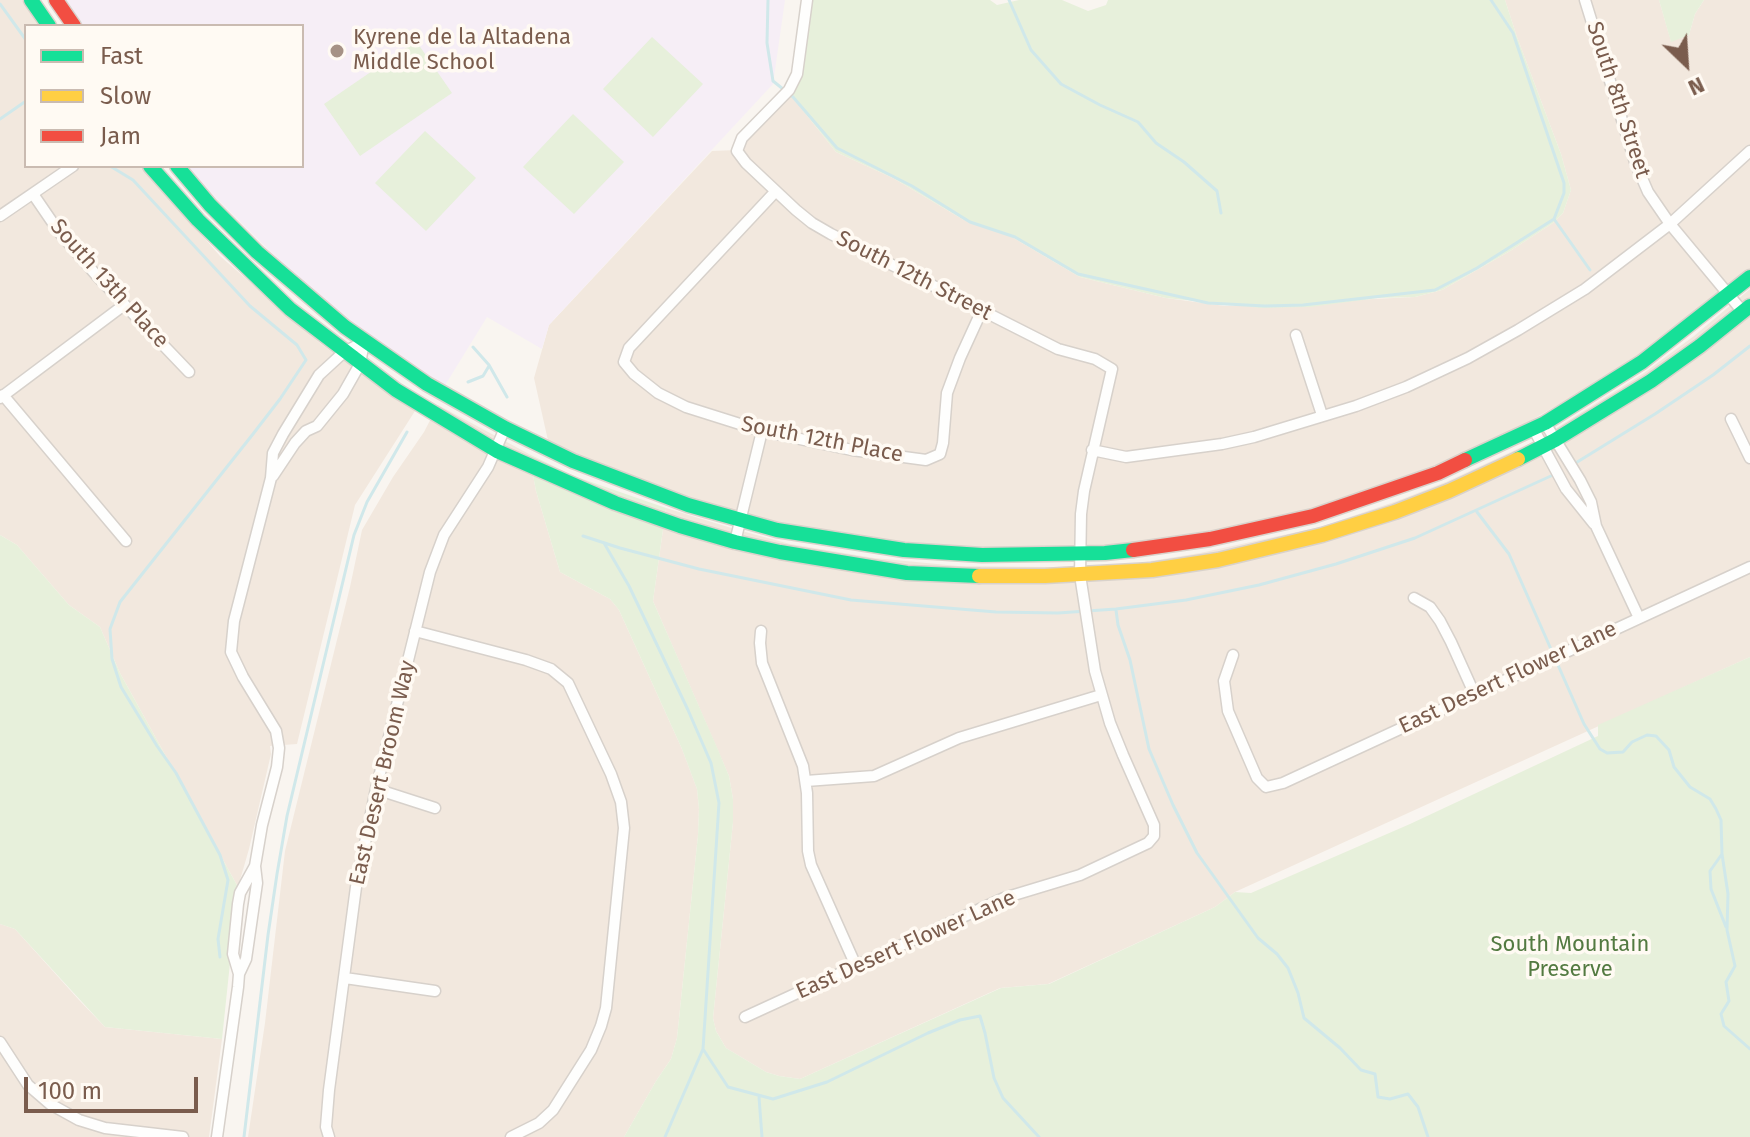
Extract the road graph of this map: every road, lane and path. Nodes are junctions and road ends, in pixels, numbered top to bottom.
1 (31, 0) edge
2 (56, 0) edge
3 (807, 0) edge
4 (1585, 0) edge
5 (48, 24) edge
6 (73, 24) edge
7 (1750, 151) edge
8 (70, 168) edge
9 (152, 168) edge
10 (179, 168) edge
11 (775, 192) junction
12 (33, 194) junction
13 (0, 216) edge
14 (1670, 224) junction
15 (1750, 277) edge
16 (1729, 295) junction
17 (124, 305) junction
18 (1746, 309) edge
19 (982, 310) junction
20 (1296, 335) dead end
21 (364, 342) junction
22 (344, 352) junction
23 (360, 364) junction
24 (189, 372) dead end
25 (2, 396) edge
26 (1322, 415) junction
27 (1731, 419) dead end
28 (1539, 425) junction
29 (505, 428) junction
30 (762, 431) junction
31 (1549, 443) junction
32 (1092, 450) junction
33 (497, 451) junction
34 (1750, 458) edge
35 (271, 478) junction
36 (1583, 485) junction
37 (1569, 494) junction
38 (740, 521) junction
39 (1293, 521) junction
40 (1596, 526) junction
41 (126, 541) dead end
42 (735, 542) junction
43 (1297, 542) junction
44 (1080, 554) junction
45 (1750, 567) edge
46 (1080, 575) junction
47 (1414, 598) dead end
48 (1639, 618) junction
49 (415, 631) junction
50 (761, 631) dead end
51 (1233, 655) dead end
52 (1474, 693) junction
53 (1101, 695) junction
54 (806, 781) junction
55 (376, 789) junction
56 (435, 808) dead end
57 (856, 966) junction
58 (345, 978) junction
59 (435, 991) dead end
60 (745, 1017) dead end
61 (0, 1042) edge
62 (183, 1137) edge
63 (217, 1137) edge
64 (329, 1137) edge
65 (511, 1137) edge

1 - 5 street
2 - 6 street
3 - 11 street, South 12th Street
4 - 14 street, South 8th Street
7 - 14 street
8 - 12 street
9 - 22 street
10 - 21 street
11 - 19 street, South 12th Street
11 - 30 street, South 12th Place
12 - 13 street
12 - 17 street, South 13th Place
14 - 16 street, South 8th Street
14 - 26 street
15 - 16 street
16 - 18 street, South 8th Street
16 - 28 street
17 - 24 street, South 13th Place
17 - 25 street
18 - 31 street
19 - 30 street, South 12th Place
19 - 32 street, South 12th Street
20 - 26 street
21 - 22 street
21 - 23 street
21 - 29 street
22 - 23 street
22 - 35 street
23 - 33 street
23 - 35 street
25 - 41 street
26 - 32 street
27 - 34 street
28 - 31 street
28 - 39 street
29 - 33 street, East Desert Broom Way
29 - 38 street
30 - 38 street
31 - 36 street
31 - 37 street
31 - 43 street
32 - 44 street
33 - 42 street
33 - 49 street, East Desert Broom Way
35 - 63 street
36 - 37 street
36 - 40 street
37 - 40 street
38 - 42 street
38 - 44 street
39 - 43 street
39 - 44 street
40 - 48 street
42 - 46 street
43 - 46 street
44 - 46 street
45 - 48 street, East Desert Flower Lane
46 - 53 street
47 - 52 street
48 - 52 street, East Desert Flower Lane
49 - 55 street, East Desert Broom Way
49 - 65 street
50 - 54 street
51 - 52 street, East Desert Flower Lane
53 - 54 street
53 - 57 street, East Desert Flower Lane
54 - 57 street
55 - 56 street
55 - 58 street, East Desert Broom Way
57 - 60 street, East Desert Flower Lane
58 - 59 street
58 - 64 street, East Desert Broom Way
61 - 62 street

